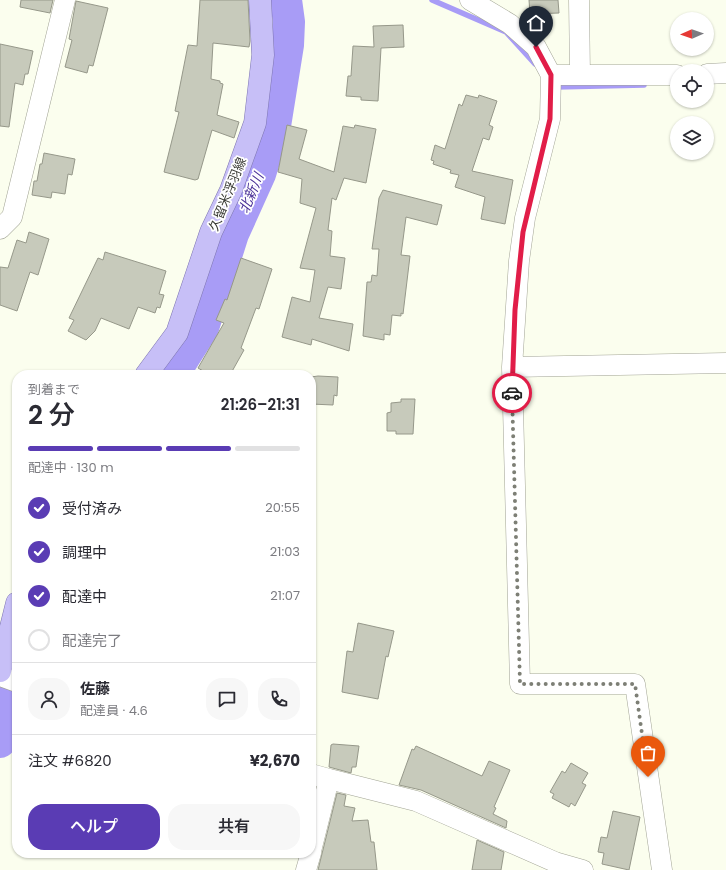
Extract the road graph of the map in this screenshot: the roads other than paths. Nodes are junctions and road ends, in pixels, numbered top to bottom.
1 (65, 0) edge
2 (260, 0) edge
3 (470, 0) edge
4 (579, 0) edge
5 (714, 74) edge
6 (726, 74) edge
7 (551, 75) junction
8 (580, 75) junction
9 (670, 75) edge
10 (0, 229) edge
11 (726, 364) edge
12 (512, 367) junction
13 (150, 370) edge
14 (12, 633) edge
15 (5, 676) edge
16 (320, 776) edge
17 (316, 810) edge
18 (309, 858) edge
19 (306, 870) edge
20 (583, 870) edge
21 (662, 870) edge

1 - 10 street
2 - 13 main road, 久留米浮羽線
3 - 7 street
4 - 8 street
5 - 6 street
7 - 8 street
7 - 12 street
8 - 9 street
11 - 12 street
12 - 21 street
14 - 15 main road
16 - 17 street
16 - 20 street
18 - 19 street

